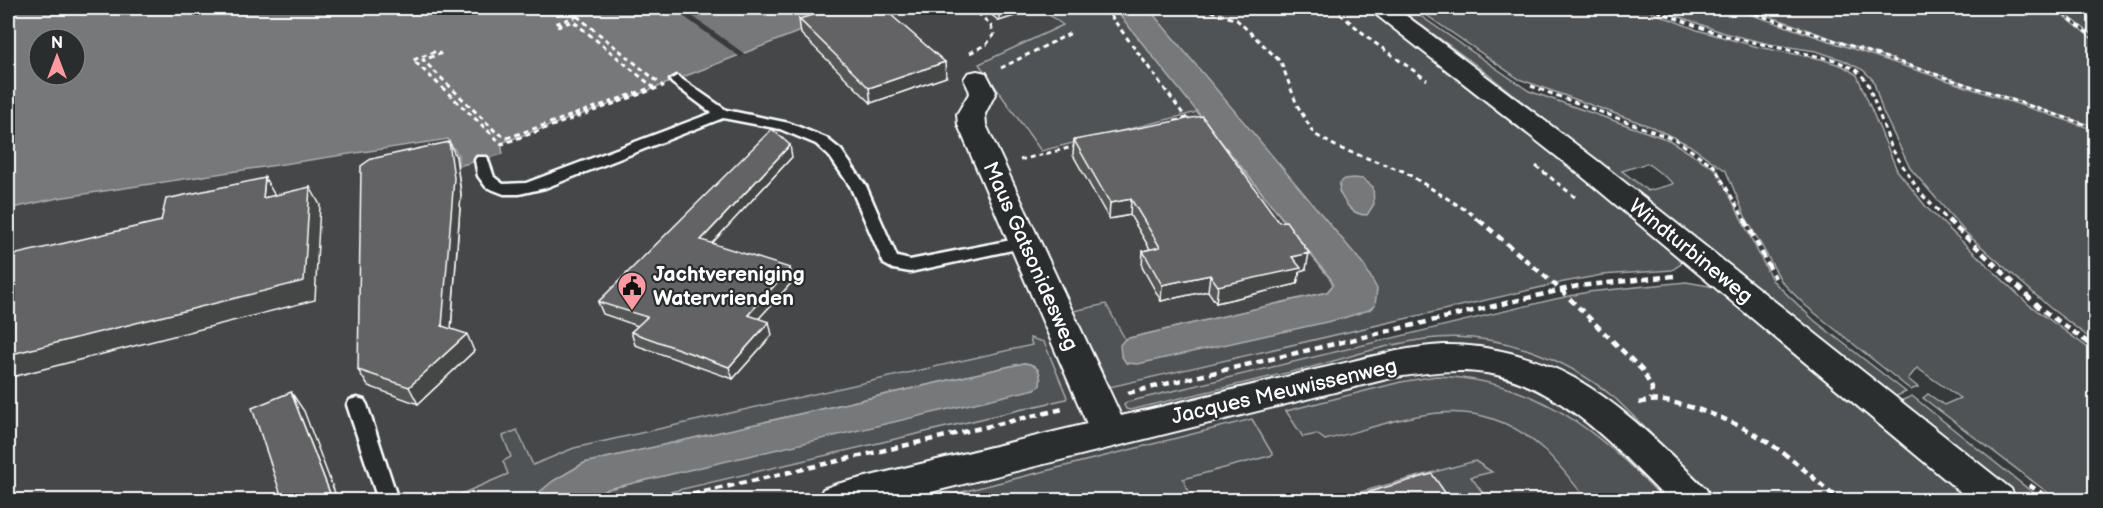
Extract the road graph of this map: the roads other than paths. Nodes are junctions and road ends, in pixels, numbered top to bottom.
1 (1382, 8) edge
2 (677, 80) dead end
3 (977, 80) road end
4 (722, 114) junction
5 (482, 160) dead end
6 (1026, 242) junction
7 (357, 405) dead end
8 (1110, 434) junction
9 (388, 501) edge
10 (837, 501) edge
11 (1692, 501) edge
12 (1996, 501) edge

1 - 12 street, Windturbineweg
2 - 4 lane
3 - 6 street, Maus Gatsonidesweg
4 - 5 lane
4 - 6 lane
6 - 8 street, Maus Gatsonidesweg
7 - 9 lane
8 - 10 street, Jacques Meuwissenweg
8 - 11 street, Jacques Meuwissenweg

